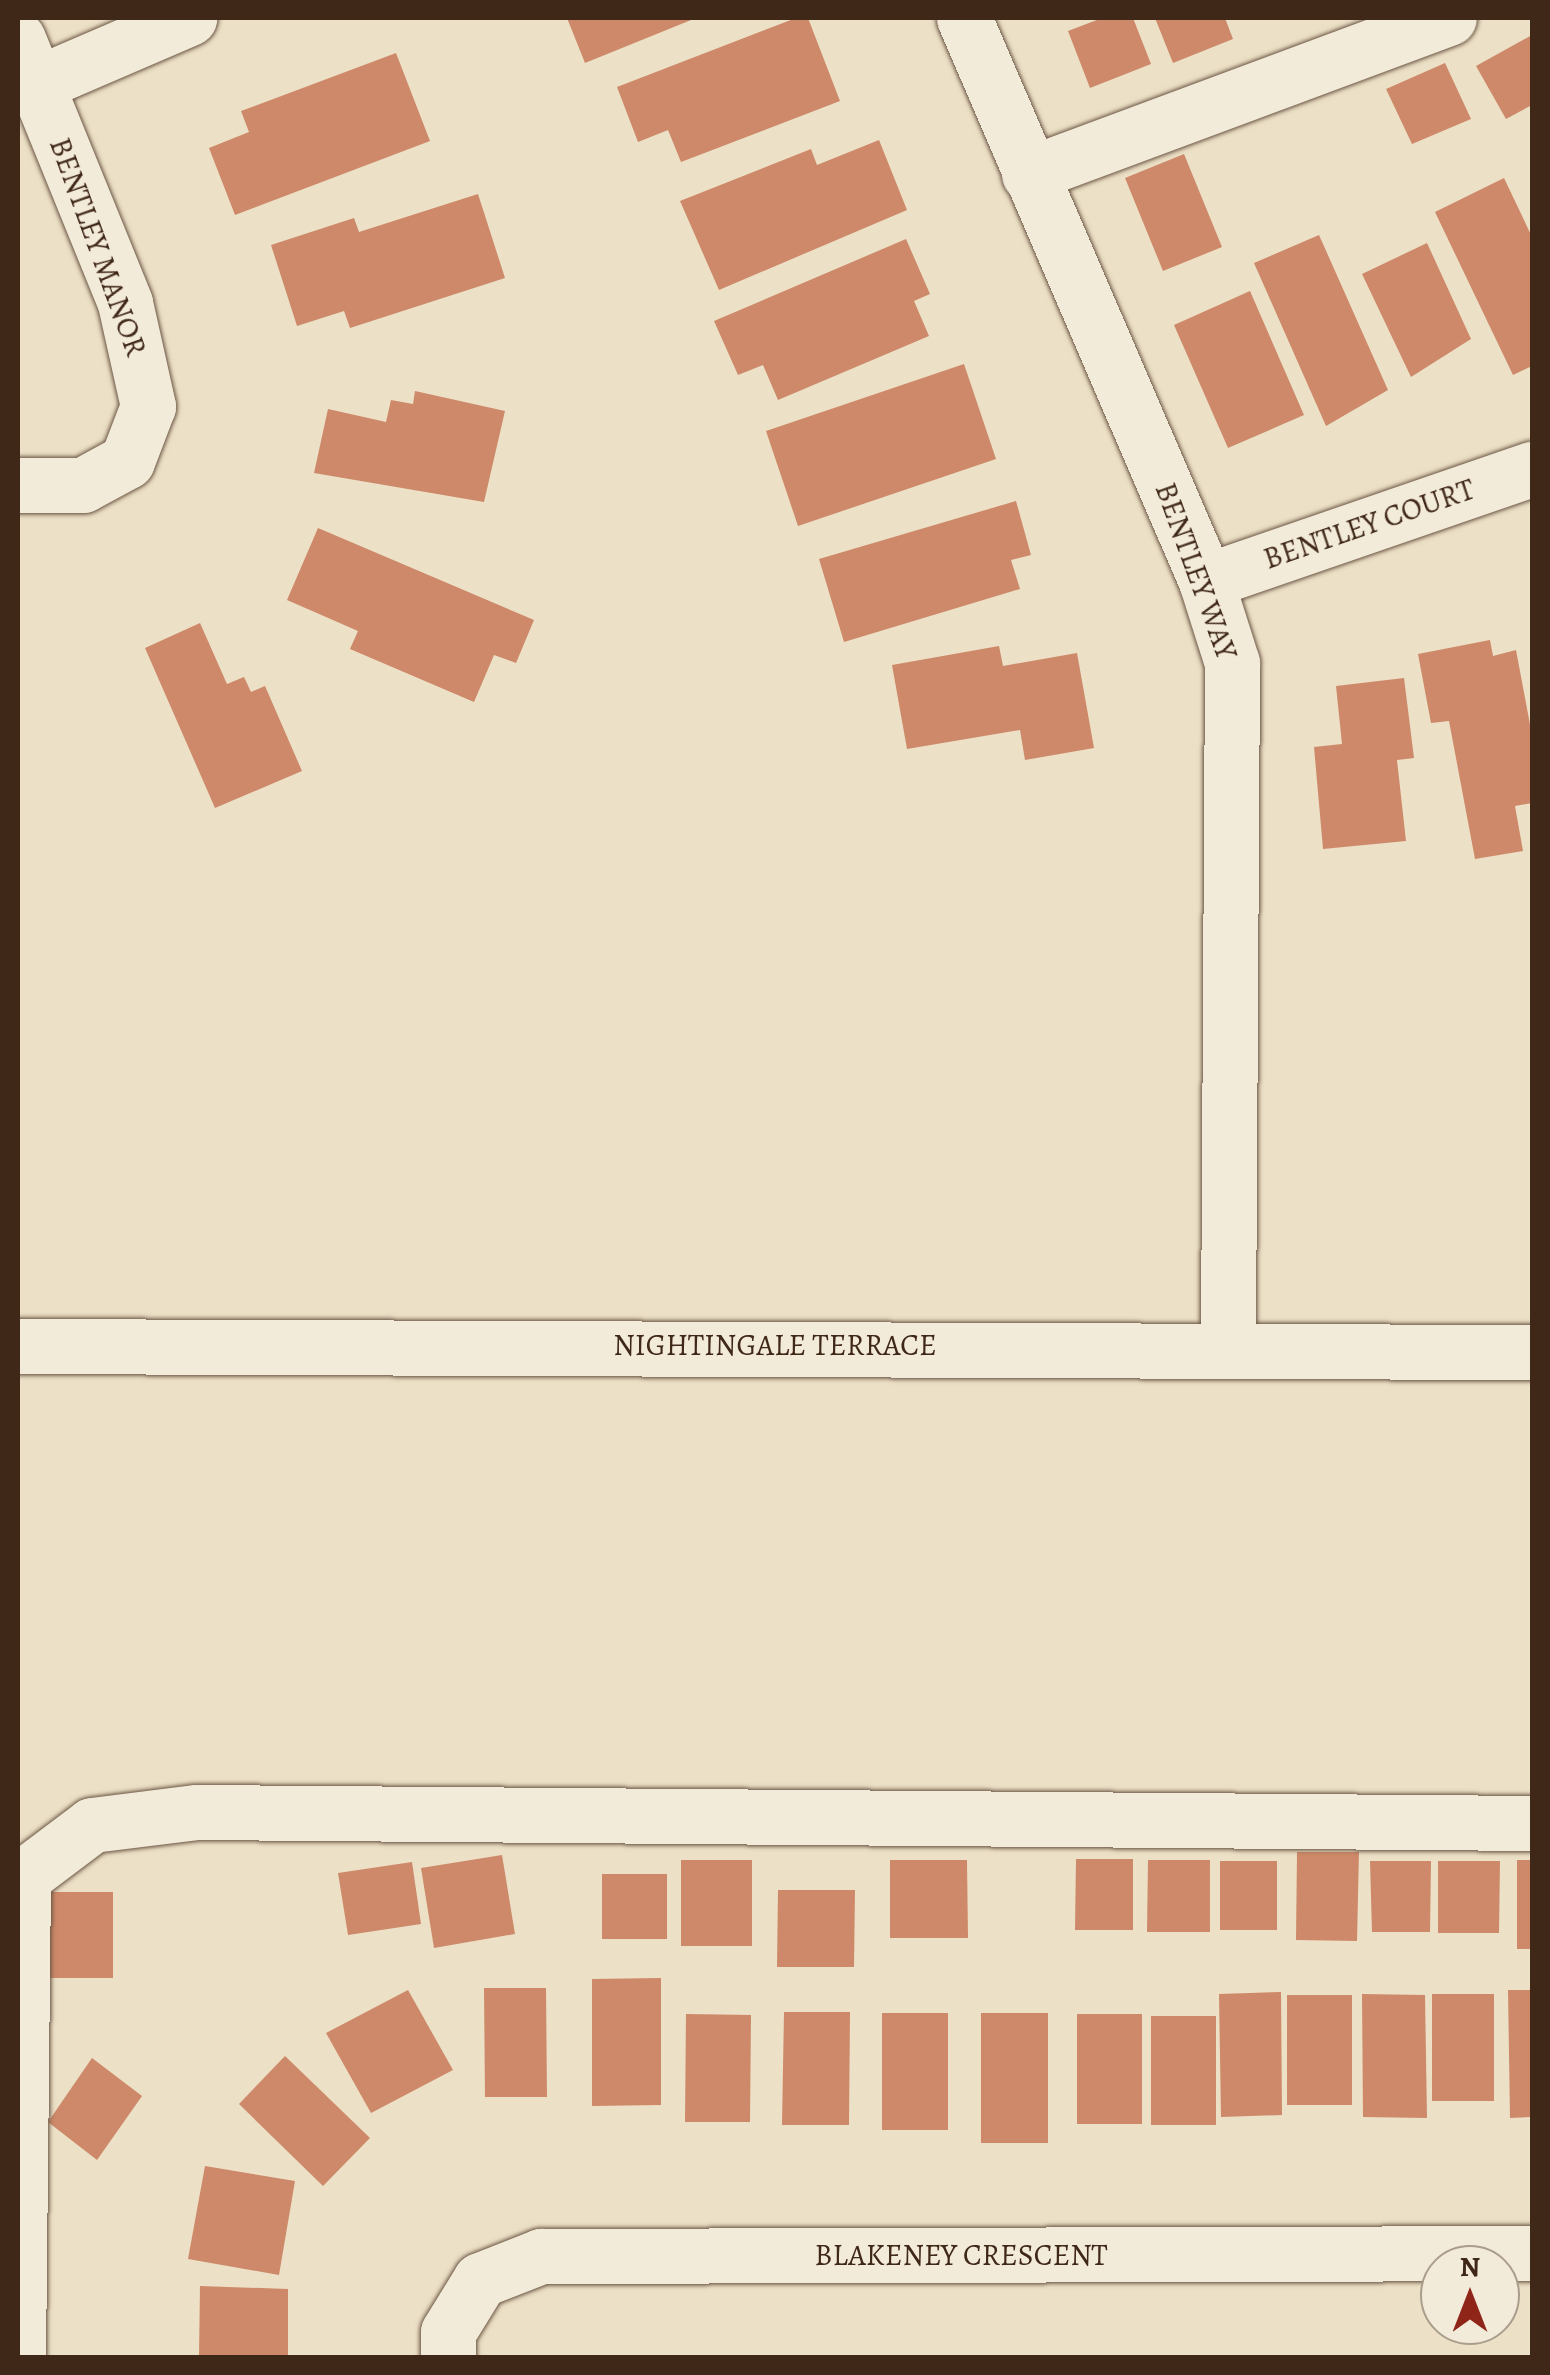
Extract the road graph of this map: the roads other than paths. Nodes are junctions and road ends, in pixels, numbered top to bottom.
1 (189, 18) edge
2 (964, 18) edge
3 (1449, 18) edge
4 (27, 62) edge
5 (1029, 174) junction
6 (1532, 469) edge
7 (18, 485) edge
8 (1206, 581) junction
9 (1228, 1345) junction
10 (18, 1346) edge
11 (1532, 1352) edge
12 (1532, 1823) edge
13 (1532, 2254) edge
14 (18, 2358) edge
15 (448, 2358) edge

1 - 4 street
2 - 5 street, BENTLEY WAY
3 - 5 street
4 - 7 street, BENTLEY MANOR
5 - 8 street, BENTLEY WAY
6 - 8 street, BENTLEY COURT
8 - 9 street, BENTLEY WAY
9 - 10 street, NIGHTINGALE TERRACE
9 - 11 street, NIGHTINGALE TERRACE
12 - 14 street
13 - 15 street, BLAKENEY CRESCENT

